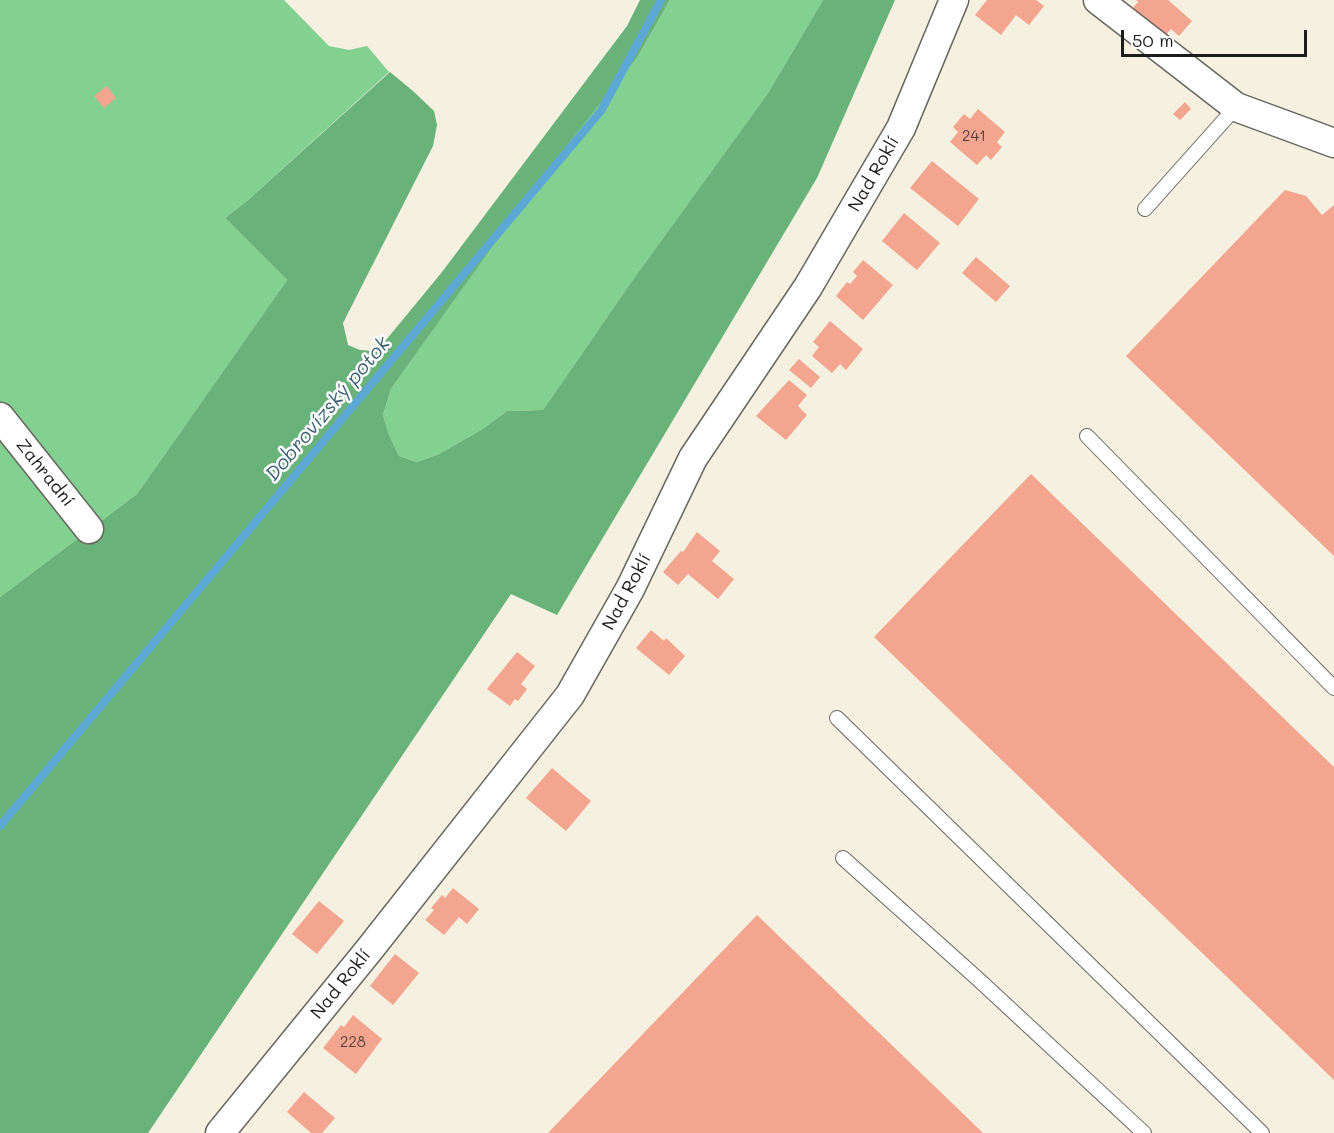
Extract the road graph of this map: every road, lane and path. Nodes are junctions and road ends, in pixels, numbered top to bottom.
1 (954, 0) edge
2 (1098, 0) edge
3 (1236, 107) junction
4 (1334, 143) edge
5 (1145, 209) dead end
6 (0, 417) edge
7 (1087, 436) dead end
8 (89, 529) dead end
9 (1334, 688) edge
10 (837, 718) dead end
11 (843, 858) dead end
12 (220, 1133) edge
13 (1144, 1133) edge
14 (1263, 1133) edge

1 - 12 street, Nad Roklí
2 - 3 street
3 - 4 street
3 - 5 lane
6 - 8 street, Zahradní
7 - 9 lane
10 - 14 lane
11 - 13 lane

